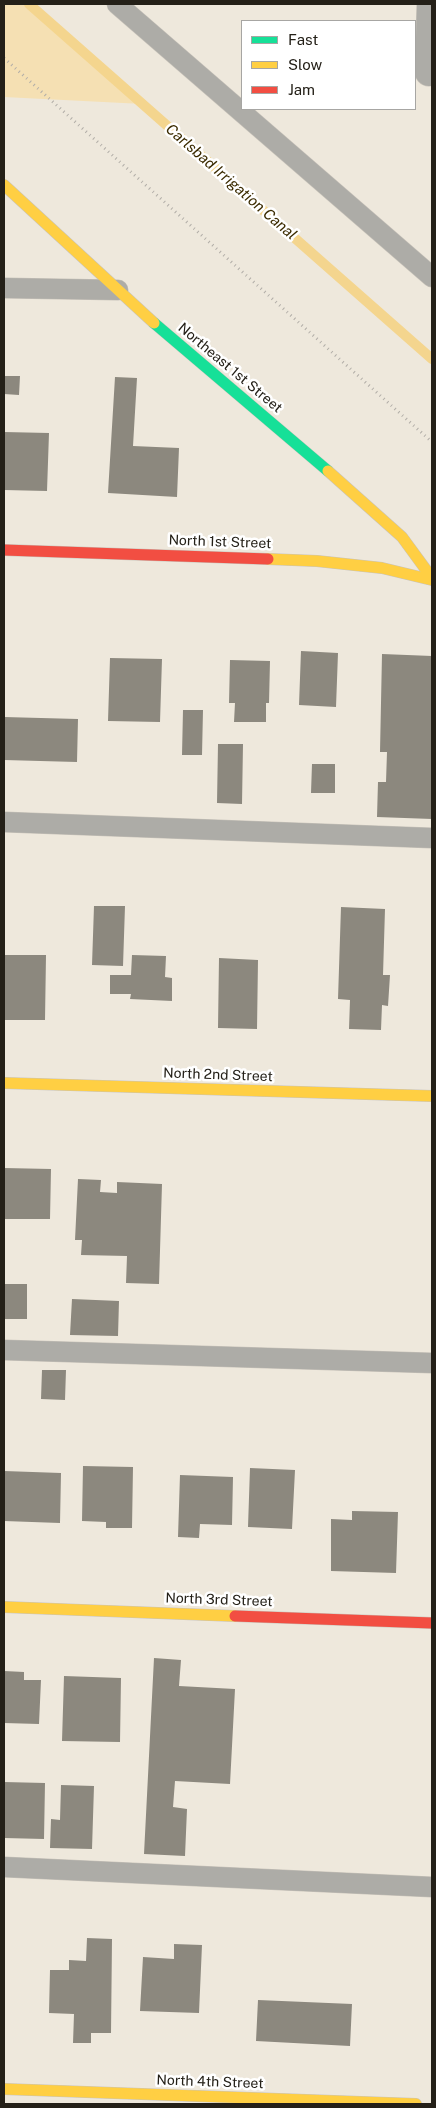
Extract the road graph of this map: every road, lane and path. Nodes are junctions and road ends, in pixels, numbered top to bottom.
1 (116, 4) edge
2 (431, 4) edge
3 (4, 58) edge
4 (429, 72) dead end
5 (4, 185) edge
6 (432, 277) edge
7 (4, 288) edge
8 (118, 290) junction
9 (432, 442) edge
10 (4, 550) edge
11 (432, 579) edge
12 (4, 822) edge
13 (432, 838) edge
14 (4, 1083) edge
15 (432, 1096) edge
16 (4, 1350) edge
17 (432, 1363) edge
18 (4, 1607) edge
19 (432, 1623) edge
20 (4, 1867) edge
21 (432, 1887) edge
22 (4, 2089) edge
23 (416, 2104) edge

1 - 6 lane
2 - 4 street
3 - 9 path
5 - 8 street, Northeast 1st Street
7 - 8 lane
8 - 11 street, Northeast 1st Street
10 - 11 street, North 1st Street
12 - 13 lane
14 - 15 street, North 2nd Street
16 - 17 lane
18 - 19 street, North 3rd Street
20 - 21 lane
22 - 23 street, North 4th Street

